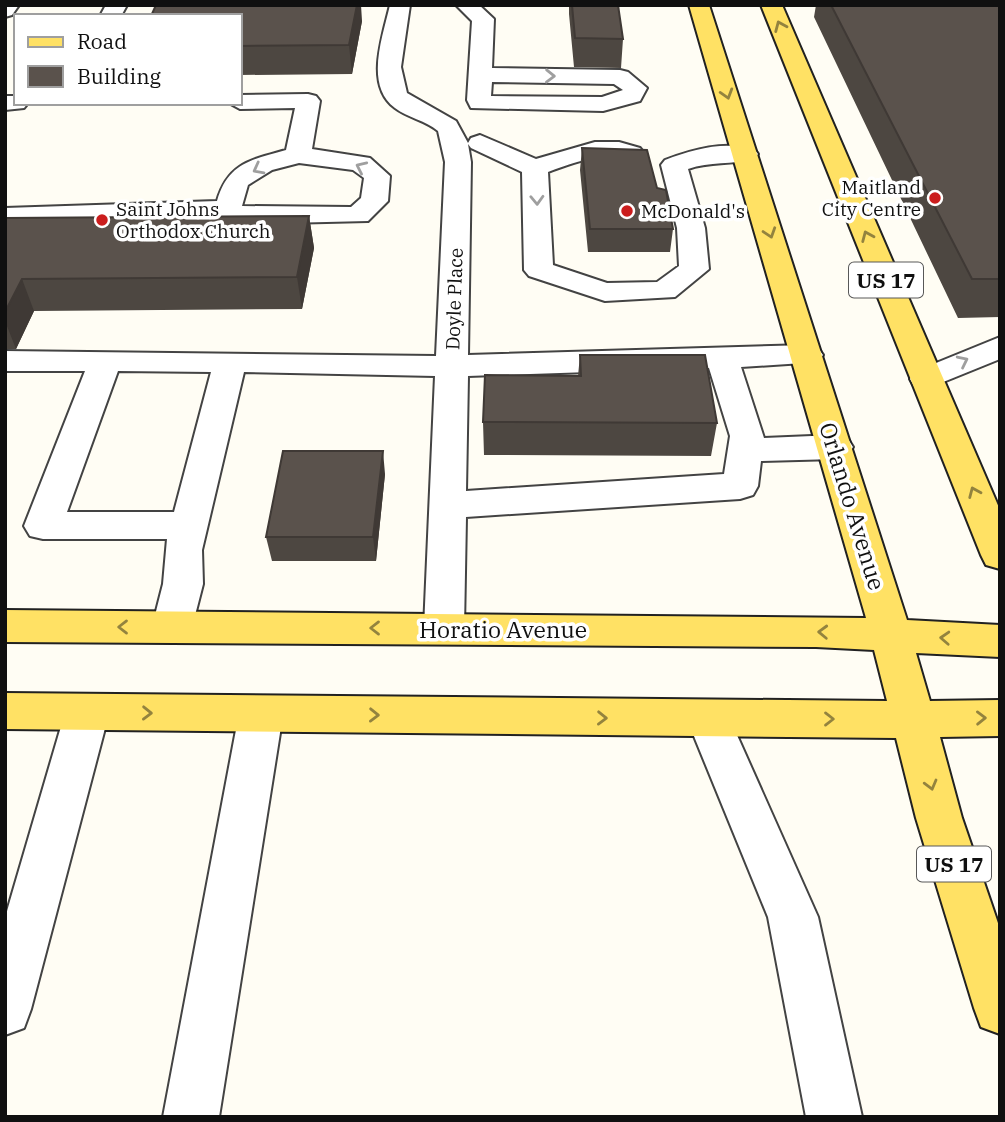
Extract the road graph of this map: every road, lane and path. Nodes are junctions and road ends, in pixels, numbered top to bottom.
1 (9, 5) edge
2 (400, 5) edge
3 (503, 5) edge
4 (699, 5) edge
5 (771, 5) edge
6 (5, 11) edge
7 (475, 12) edge
8 (482, 75) junction
9 (242, 102) edge
10 (479, 103) junction
11 (460, 137) junction
12 (300, 142) junction
13 (705, 154) junction
14 (745, 154) junction
15 (535, 168) junction
16 (228, 209) junction
17 (5, 216) edge
18 (538, 240) junction
19 (1000, 347) edge
20 (807, 355) junction
21 (722, 358) junction
22 (5, 361) edge
23 (105, 362) junction
24 (230, 362) junction
25 (452, 366) junction
26 (926, 379) junction
27 (836, 447) junction
28 (745, 450) junction
29 (448, 505) junction
30 (189, 525) junction
31 (1000, 555) edge
32 (5, 626) edge
33 (172, 627) junction
34 (444, 628) junction
35 (891, 635) junction
36 (1000, 641) edge
37 (5, 711) edge
38 (87, 713) junction
39 (261, 714) junction
40 (1000, 718) edge
41 (709, 719) junction
42 (914, 719) junction
43 (1000, 1008) edge
44 (5, 1009) edge
45 (191, 1117) edge
46 (834, 1117) edge

1 - 6 street
2 - 11 street
3 - 7 street
4 -> 14 main road, Orlando Avenue / US 17
26 -> 5 main road, US 17
7 - 8 street
8 - 10 street
8 -> 10 street
9 - 12 street
10 - 11 street
11 - 13 street
11 - 15 street
11 - 25 street, Doyle Place
12 -> 16 street
16 -> 12 street
13 - 14 street
13 - 18 street
14 -> 20 main road, Orlando Avenue / US 17
15 -> 18 street
15 - 18 street
16 - 17 street
26 -> 19 street
20 - 21 street
20 - 27 main road, Orlando Avenue / US 17
21 - 25 street
21 - 28 street
22 - 23 street
23 - 24 street
23 - 30 street
24 - 25 street
24 - 30 street
25 - 29 street, Doyle Place
31 -> 26 main road, US 17
27 - 28 street
27 - 35 main road, Orlando Avenue / US 17
28 - 29 street
29 - 34 street, Doyle Place
30 - 33 street
33 -> 32 main road, Horatio Avenue
34 -> 33 main road, Horatio Avenue
35 -> 34 main road, Horatio Avenue
36 -> 35 main road, Horatio Avenue
35 - 42 main road, Orlando Avenue / US 17
37 - 38 main road
38 -> 39 main road
38 - 44 street
39 -> 41 main road
39 - 45 street
42 -> 40 main road
41 -> 42 main road
41 - 46 street
42 -> 43 main road, Orlando Avenue / US 17

